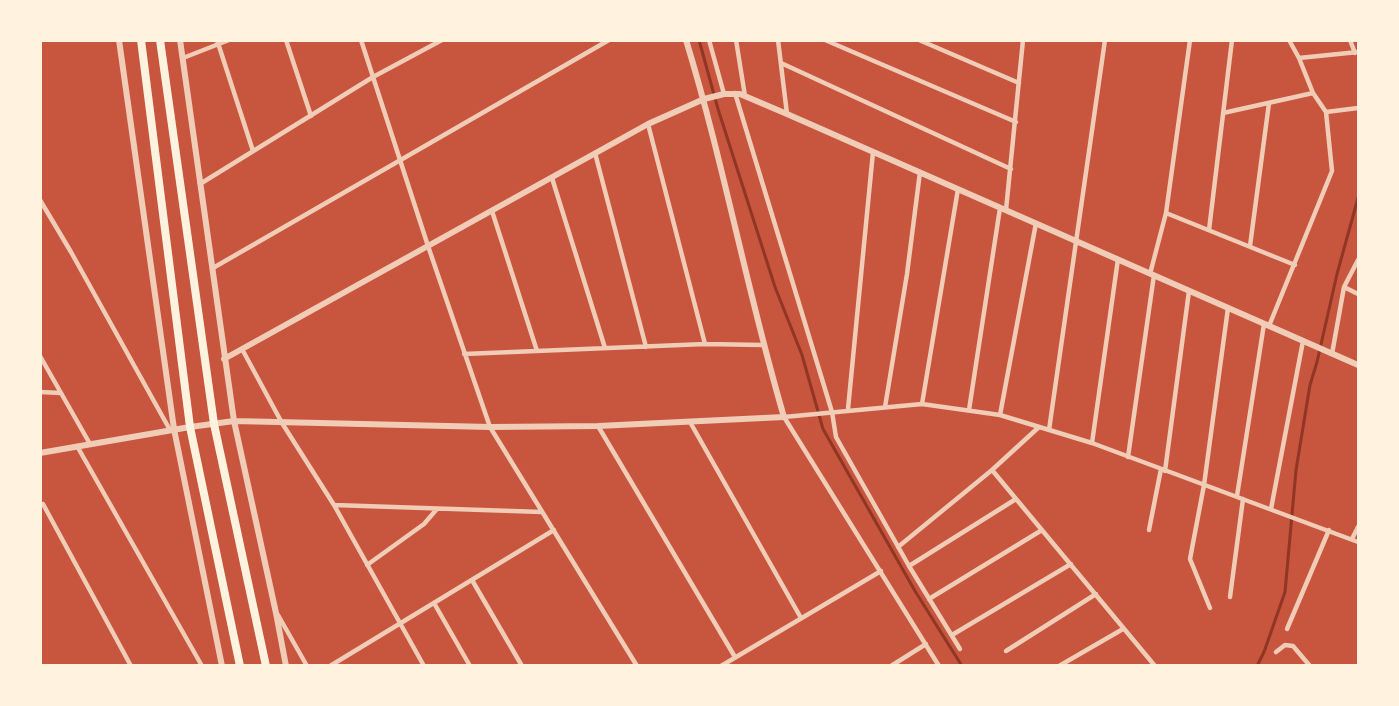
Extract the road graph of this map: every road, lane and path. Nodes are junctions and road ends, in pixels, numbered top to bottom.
1 (119, 40) edge
2 (141, 40) edge
3 (160, 40) edge
4 (180, 40) edge
5 (229, 40) edge
6 (286, 40) edge
7 (361, 40) edge
8 (442, 40) edge
9 (609, 40) edge
10 (686, 40) edge
11 (709, 40) edge
12 (736, 40) edge
13 (778, 40) edge
14 (825, 40) edge
15 (919, 40) edge
16 (1023, 40) edge
17 (1105, 40) edge
18 (1190, 40) edge
19 (1232, 40) edge
20 (1289, 40) edge
21 (1350, 40) edge
22 (217, 43) edge
23 (1357, 52) edge
24 (183, 58) junction
25 (1299, 58) junction
26 (781, 63) junction
27 (373, 77) junction
28 (1019, 83) junction
29 (735, 93) junction
30 (1313, 93) junction
31 (722, 94) junction
32 (745, 96) junction
33 (707, 98) junction
34 (1269, 103) junction
35 (1358, 108) edge
36 (1326, 112) junction
37 (1223, 113) junction
38 (787, 114) junction
39 (311, 116) junction
40 (1016, 122) junction
41 (648, 124) junction
42 (253, 151) junction
43 (873, 152) junction
44 (595, 153) junction
45 (400, 162) junction
46 (1011, 169) junction
47 (920, 172) junction
48 (552, 177) junction
49 (200, 184) junction
50 (958, 189) junction
51 (40, 201) edge
52 (1003, 209) junction
53 (492, 211) junction
54 (1166, 213) junction
55 (1036, 223) junction
56 (1209, 230) junction
57 (1076, 241) junction
58 (428, 246) junction
59 (1250, 246) junction
60 (1118, 259) junction
61 (1359, 260) edge
62 (1294, 265) junction
63 (213, 268) junction
64 (1152, 275) junction
65 (1344, 288) junction
66 (1189, 291) junction
67 (1359, 294) edge
68 (1228, 308) junction
69 (1266, 325) junction
70 (1306, 342) junction
71 (705, 344) junction
72 (763, 345) junction
73 (646, 346) junction
74 (605, 348) junction
75 (242, 349) junction
76 (537, 351) junction
77 (1330, 353) junction
78 (464, 354) junction
79 (40, 356) edge
80 (224, 359) junction
81 (1359, 365) edge
82 (40, 392) edge
83 (61, 393) junction
84 (922, 404) junction
85 (885, 407) junction
86 (848, 409) junction
87 (969, 410) junction
88 (832, 412) junction
89 (1000, 415) junction
90 (784, 417) junction
91 (234, 421) junction
92 (690, 422) junction
93 (282, 423) junction
94 (214, 424) junction
95 (598, 426) junction
96 (190, 427) junction
97 (490, 427) junction
98 (1039, 427) junction
99 (172, 430) junction
100 (1049, 430) junction
101 (1092, 443) junction
102 (90, 444) junction
103 (77, 446) junction
104 (40, 453) edge
105 (1128, 457) junction
106 (992, 470) junction
107 (1163, 470) junction
108 (1204, 484) junction
109 (1237, 496) junction
110 (1016, 499) junction
111 (1243, 499) junction
112 (43, 504) dead end
113 (334, 505) junction
114 (1271, 508) junction
115 (436, 510) junction
116 (542, 512) junction
117 (1359, 527) edge
118 (554, 530) junction
119 (1042, 530) junction
120 (1149, 530) dead end
121 (1329, 530) junction
122 (1352, 539) junction
123 (1359, 542) edge
124 (898, 547) junction
125 (1071, 564) junction
126 (367, 565) junction
127 (909, 566) junction
128 (881, 571) junction
129 (472, 580) junction
130 (1096, 594) junction
131 (1230, 597) dead end
132 (929, 599) junction
133 (434, 603) junction
134 (1210, 608) dead end
135 (276, 613) junction
136 (801, 618) junction
137 (400, 623) junction
138 (1123, 629) junction
139 (1287, 629) dead end
140 (952, 635) junction
141 (926, 644) junction
142 (960, 649) dead end
143 (1006, 651) dead end
144 (1276, 652) dead end
145 (735, 657) junction
146 (306, 665) edge
147 (131, 666) edge
148 (202, 666) edge
149 (222, 666) edge
150 (240, 666) edge
151 (266, 666) edge
152 (286, 666) edge
153 (330, 666) edge
154 (424, 666) edge
155 (470, 666) edge
156 (522, 666) edge
157 (637, 666) edge
158 (721, 666) edge
159 (891, 666) edge
160 (939, 666) edge
161 (1059, 666) edge
162 (1155, 666) edge
163 (1310, 666) edge

1 - 99 street
2 - 96 highway
3 - 94 highway
4 - 24 street
5 - 22 street
6 - 39 street
7 - 27 street
8 - 27 street
9 - 45 street
10 - 33 street
11 - 31 street
12 - 32 street
13 - 26 street
14 - 40 street
15 - 28 street
16 - 28 street
17 - 57 street
18 - 54 street
19 - 37 street
20 - 25 street
21 - 23 street
22 - 24 street
22 - 42 street
23 - 25 street
24 - 49 street
25 - 30 street
26 - 38 street
26 - 46 street
27 - 39 street
27 - 45 street
28 - 40 street
29 - 31 street
29 - 32 street
29 - 88 street
30 - 34 street
30 - 36 street
31 - 33 street
32 - 38 street
33 - 41 street
33 - 72 street
34 - 37 street
34 - 59 street
35 - 36 street
36 - 62 street
37 - 56 street
38 - 43 street
39 - 42 street
40 - 46 street
41 - 44 street
41 - 71 street
42 - 49 street
43 - 47 street
43 - 86 street
44 - 48 street
44 - 73 street
45 - 58 street
45 - 63 street
46 - 52 street
47 - 50 street
47 - 85 street
48 - 53 street
48 - 74 street
49 - 63 street
50 - 52 street
50 - 84 street
51 - 99 street
52 - 55 street
52 - 87 street
53 - 58 street
53 - 76 street
54 - 56 street
54 - 64 street
55 - 57 street
55 - 89 street
56 - 59 street
57 - 60 street
57 - 100 street
58 - 75 street
58 - 78 street
59 - 62 street
60 - 64 street
60 - 101 street
61 - 65 street
62 - 69 street
63 - 80 street
64 - 66 street
64 - 105 street
65 - 67 street
65 - 77 street
66 - 68 street
66 - 107 street
68 - 69 street
68 - 108 street
69 - 70 street
69 - 109 street
70 - 77 street
70 - 114 street
71 - 72 street
71 - 73 street
72 - 90 street
73 - 74 street
74 - 76 street
75 - 80 street
75 - 93 street
76 - 78 street
77 - 81 street
78 - 97 street
79 - 83 street
80 - 91 street
82 - 83 street
83 - 102 street
84 - 85 street
84 - 87 street
85 - 86 street
86 - 88 street
87 - 89 street
88 - 90 street
88 - 124 street
89 - 98 street
90 - 92 street
90 - 128 street
91 - 93 street
91 - 94 street
91 - 135 street
92 - 95 street
92 - 136 street
93 - 97 street
93 - 113 street
94 - 96 street
94 - 151 highway
95 - 97 street
95 - 145 street
96 - 99 street
96 - 150 highway
97 - 116 street
98 - 100 street
98 - 106 street
99 - 102 street
99 - 149 street
100 - 101 street
101 - 105 street
102 - 103 street
103 - 104 street
103 - 148 street
105 - 107 street
106 - 110 street
106 - 124 street
107 - 108 street
107 - 120 street
108 - 109 street
108 - 134 street
109 - 111 street
110 - 119 street
110 - 127 street
111 - 114 street
111 - 131 street
112 - 147 street
113 - 115 street
113 - 126 street
114 - 121 street
115 - 116 street
115 - 126 street
116 - 118 street
117 - 122 street
118 - 129 street
118 - 157 street
119 - 125 street
119 - 132 street
121 - 122 street
121 - 139 street
122 - 123 street
124 - 127 street
125 - 130 street
125 - 140 street
126 - 137 street
127 - 132 street
128 - 136 street
128 - 141 street
129 - 133 street
129 - 156 street
130 - 138 street
130 - 143 street
132 - 140 street
133 - 137 street
133 - 155 street
135 - 146 street
135 - 152 street
136 - 145 street
137 - 153 street
137 - 154 street
138 - 161 street
138 - 162 street
140 - 142 street
141 - 159 street
141 - 160 street
144 - 163 street
145 - 158 street

